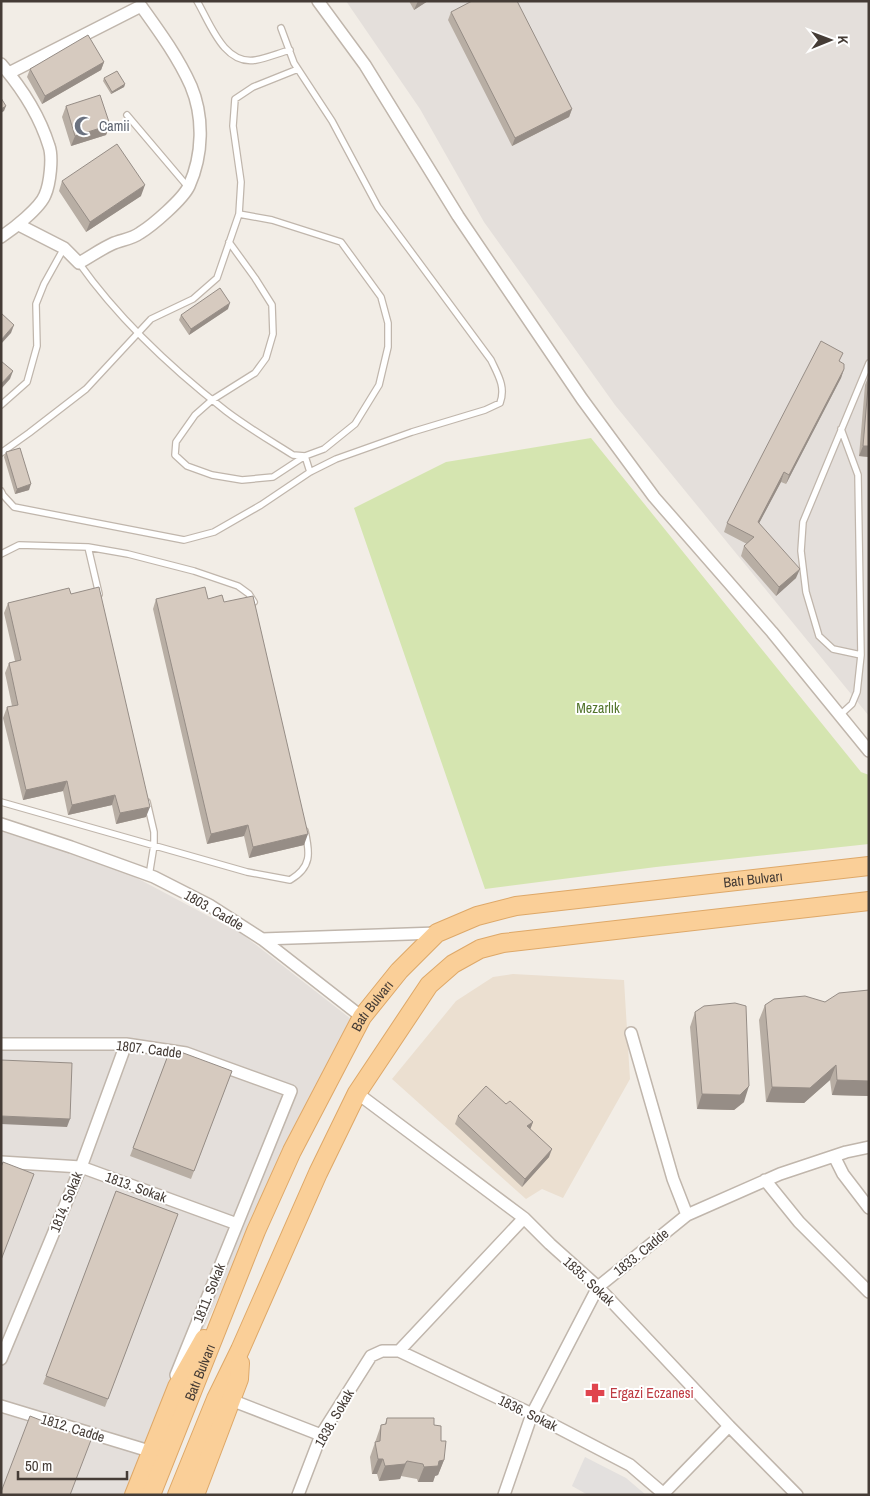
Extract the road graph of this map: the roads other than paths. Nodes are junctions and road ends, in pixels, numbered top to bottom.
1 (197, 1) edge
2 (318, 1) edge
3 (140, 3) edge
4 (282, 28) dead end
5 (290, 50) junction
6 (1, 64) edge
7 (298, 68) junction
8 (9, 73) junction
9 (127, 115) dead end
10 (188, 187) junction
11 (239, 214) junction
12 (19, 225) junction
13 (1, 237) edge
14 (229, 242) junction
15 (64, 248) junction
16 (79, 263) junction
17 (137, 334) junction
18 (869, 363) edge
19 (212, 400) junction
20 (1, 405) edge
21 (841, 429) junction
22 (1, 453) edge
23 (305, 456) junction
24 (310, 472) junction
25 (1, 491) edge
26 (88, 547) junction
27 (1, 554) edge
28 (101, 604) edge
29 (255, 609) edge
30 (862, 656) junction
31 (840, 716) junction
32 (869, 751) edge
33 (145, 794) edge
34 (1, 802) edge
35 (1, 824) edge
36 (304, 828) edge
37 (154, 845) junction
38 (869, 866) edge
39 (149, 876) junction
40 (869, 901) edge
41 (437, 932) junction
42 (262, 939) junction
43 (362, 1017) junction
44 (631, 1033) dead end
45 (1, 1044) edge
46 (126, 1044) junction
47 (291, 1090) joint
48 (357, 1092) junction
49 (869, 1147) edge
50 (834, 1156) junction
51 (1, 1162) edge
52 (81, 1167) junction
53 (765, 1180) junction
54 (869, 1208) edge
55 (687, 1215) junction
56 (524, 1218) junction
57 (237, 1224) junction
58 (598, 1287) junction
59 (869, 1292) edge
60 (221, 1318) junction
61 (382, 1351) joint
62 (399, 1351) junction
63 (1, 1360) edge
64 (223, 1400) junction
65 (1, 1406) edge
66 (532, 1414) junction
67 (729, 1426) junction
68 (320, 1435) junction
69 (146, 1450) junction
70 (664, 1494) edge
71 (128, 1495) edge
72 (134, 1495) edge
73 (151, 1495) edge
74 (177, 1495) edge
75 (194, 1495) edge
76 (298, 1495) edge
77 (504, 1495) edge
78 (797, 1495) edge

1 - 5 lane
2 - 31 street
3 - 8 street
3 - 10 street
4 - 5 lane
5 - 7 lane
6 - 8 street
7 - 11 lane
7 - 24 lane
8 - 12 street
9 - 10 lane
10 - 16 street
11 - 14 lane
11 - 23 lane
12 - 13 street
12 - 15 street
14 - 17 lane
14 - 19 lane
15 - 16 street
15 - 20 lane
16 - 17 lane
17 - 19 lane
17 - 22 lane
18 - 21 lane
19 - 23 lane
19 - 23 lane
21 - 30 lane
21 - 30 lane
23 - 24 lane
24 - 25 lane
26 - 27 lane
26 - 28 lane
26 - 29 lane
30 - 31 lane
31 - 32 street
33 - 37 lane
34 - 37 lane
35 - 39 street, 1803. Cadde
36 - 37 lane
37 - 39 lane
38 - 41 main road, Batı Bulvarı
39 - 42 street, 1803. Cadde
40 - 48 main road, Batı Bulvarı
41 - 42 street
41 - 43 main road, Batı Bulvarı
42 - 43 street, 1803. Cadde
43 - 60 main road, Batı Bulvarı
44 - 55 street
45 - 46 street, 1807. Cadde
46 - 47 street, 1807. Cadde
46 - 52 street, 1814. Sokak
47 - 57 street, 1811. Sokak
48 - 56 street, 1835. Sokak
48 - 64 main road, Batı Bulvarı
49 - 50 street, 1833. Cadde
50 - 53 street, 1833. Cadde
50 - 54 street
51 - 52 street, 1813. Sokak
52 - 57 street, 1813. Sokak
52 - 63 street, 1814. Sokak
53 - 55 street, 1833. Cadde
53 - 59 street
55 - 58 street, 1833. Cadde
56 - 58 street, 1835. Sokak
56 - 62 street
57 - 69 street, 1811. Sokak
58 - 66 street, 1833. Cadde
58 - 67 street, 1835. Sokak
60 - 72 main road
60 - 73 main road, Batı Bulvarı
61 - 62 street, 1836. Sokak
61 - 68 street, 1838. Sokak
62 - 66 street, 1836. Sokak
64 - 68 street
64 - 74 main road, Batı Bulvarı
64 - 75 main road
65 - 69 street, 1812. Cadde
66 - 70 street, 1836. Sokak
66 - 77 street, 1833. Cadde
67 - 70 street
67 - 78 street, 1835. Sokak
68 - 76 street, 1838. Sokak
69 - 71 street, 1811. Sokak

